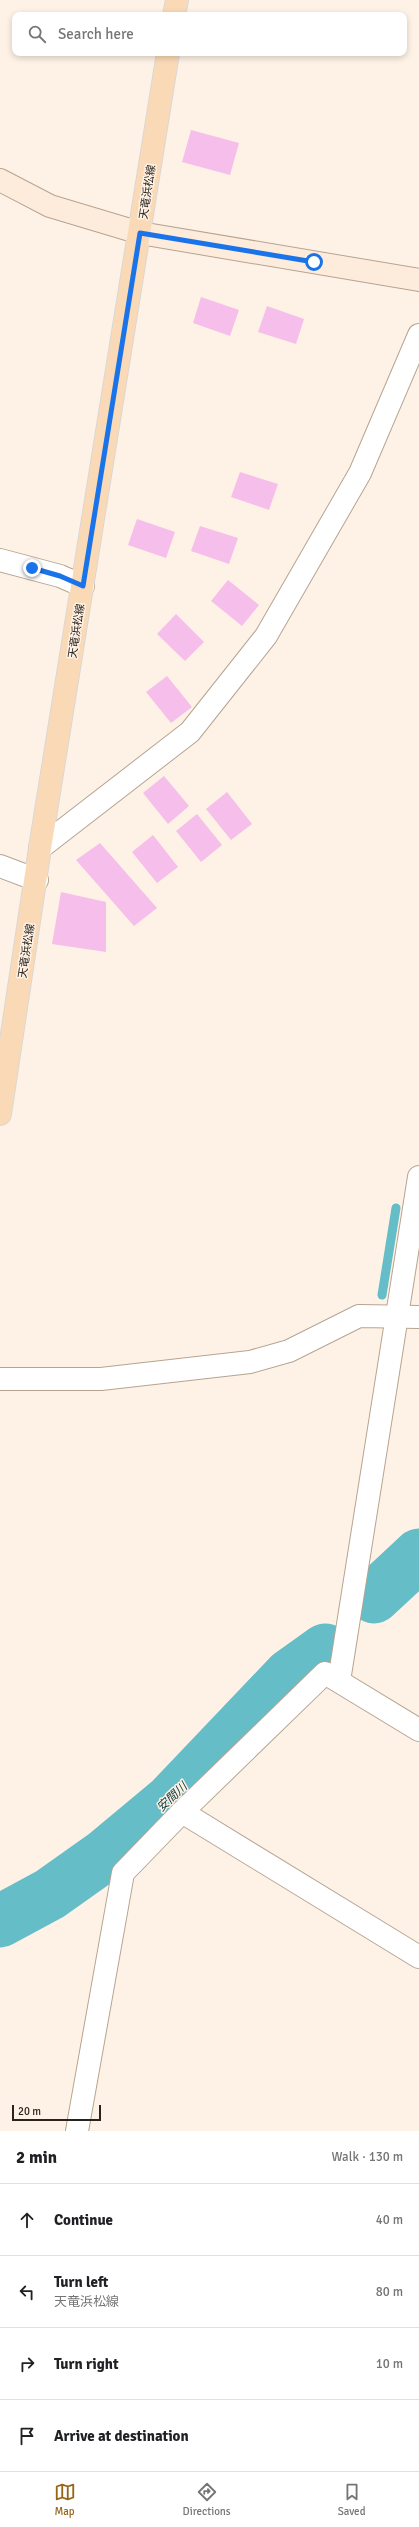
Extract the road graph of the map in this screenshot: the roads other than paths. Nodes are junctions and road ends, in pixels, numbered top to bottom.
1 (177, 0) edge
2 (175, 12) edge
3 (168, 56) edge
4 (0, 180) edge
5 (140, 233) junction
6 (419, 280) edge
7 (419, 335) edge
8 (0, 560) edge
9 (83, 586) junction
10 (40, 848) junction
11 (0, 866) edge
12 (37, 880) junction
13 (0, 1114) edge
14 (419, 1177) edge
15 (396, 1316) junction
16 (419, 1317) edge
17 (0, 1379) edge
18 (339, 1681) junction
19 (419, 1730) edge
20 (182, 1812) junction
21 (419, 1956) edge
22 (77, 2131) edge

1 - 2 main road
3 - 5 main road, 天竜浜松線
4 - 5 street
5 - 6 street
5 - 9 main road, 天竜浜松線
7 - 10 street
8 - 9 street
9 - 10 main road, 天竜浜松線
10 - 12 main road, 天竜浜松線
11 - 12 street
12 - 13 main road, 天竜浜松線
14 - 15 street
15 - 16 street
15 - 17 street
15 - 18 street
18 - 19 street
18 - 20 street
20 - 21 street
20 - 22 street

